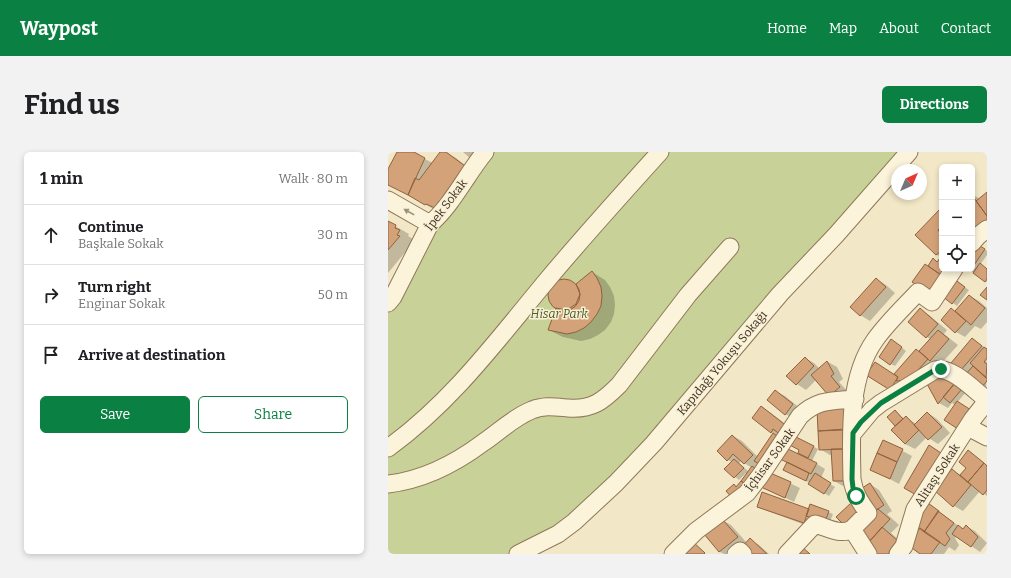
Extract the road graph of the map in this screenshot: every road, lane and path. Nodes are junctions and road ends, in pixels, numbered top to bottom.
1 (486, 152) edge
2 (660, 152) edge
3 (909, 152) edge
4 (388, 200) edge
5 (430, 224) junction
6 (987, 230) edge
7 (975, 240) edge
8 (730, 247) dead end
9 (952, 272) edge
10 (388, 303) edge
11 (855, 399) junction
12 (987, 401) edge
13 (968, 427) junction
14 (853, 433) junction
15 (987, 437) edge
16 (388, 448) edge
17 (388, 484) edge
18 (852, 529) junction
19 (518, 554) edge
20 (673, 554) edge
21 (736, 554) edge
22 (743, 554) edge
23 (787, 554) edge
24 (868, 554) edge
25 (898, 554) edge

1 - 5 street, İpek Sokak
2 - 16 street
3 - 19 street, Kapıdağı Yokuşu Sokağı
5 -> 4 street
5 - 10 street, İpek Sokak
6 - 7 street
8 - 17 street
9 - 11 street
11 - 14 street
11 - 20 street, İçhisar Sokak
12 - 13 street, Alitaşı Sokak
12 - 14 street
13 - 15 street
13 - 25 street, Alitaşı Sokak
14 - 18 street
18 - 23 street
18 - 24 street
21 - 22 street

